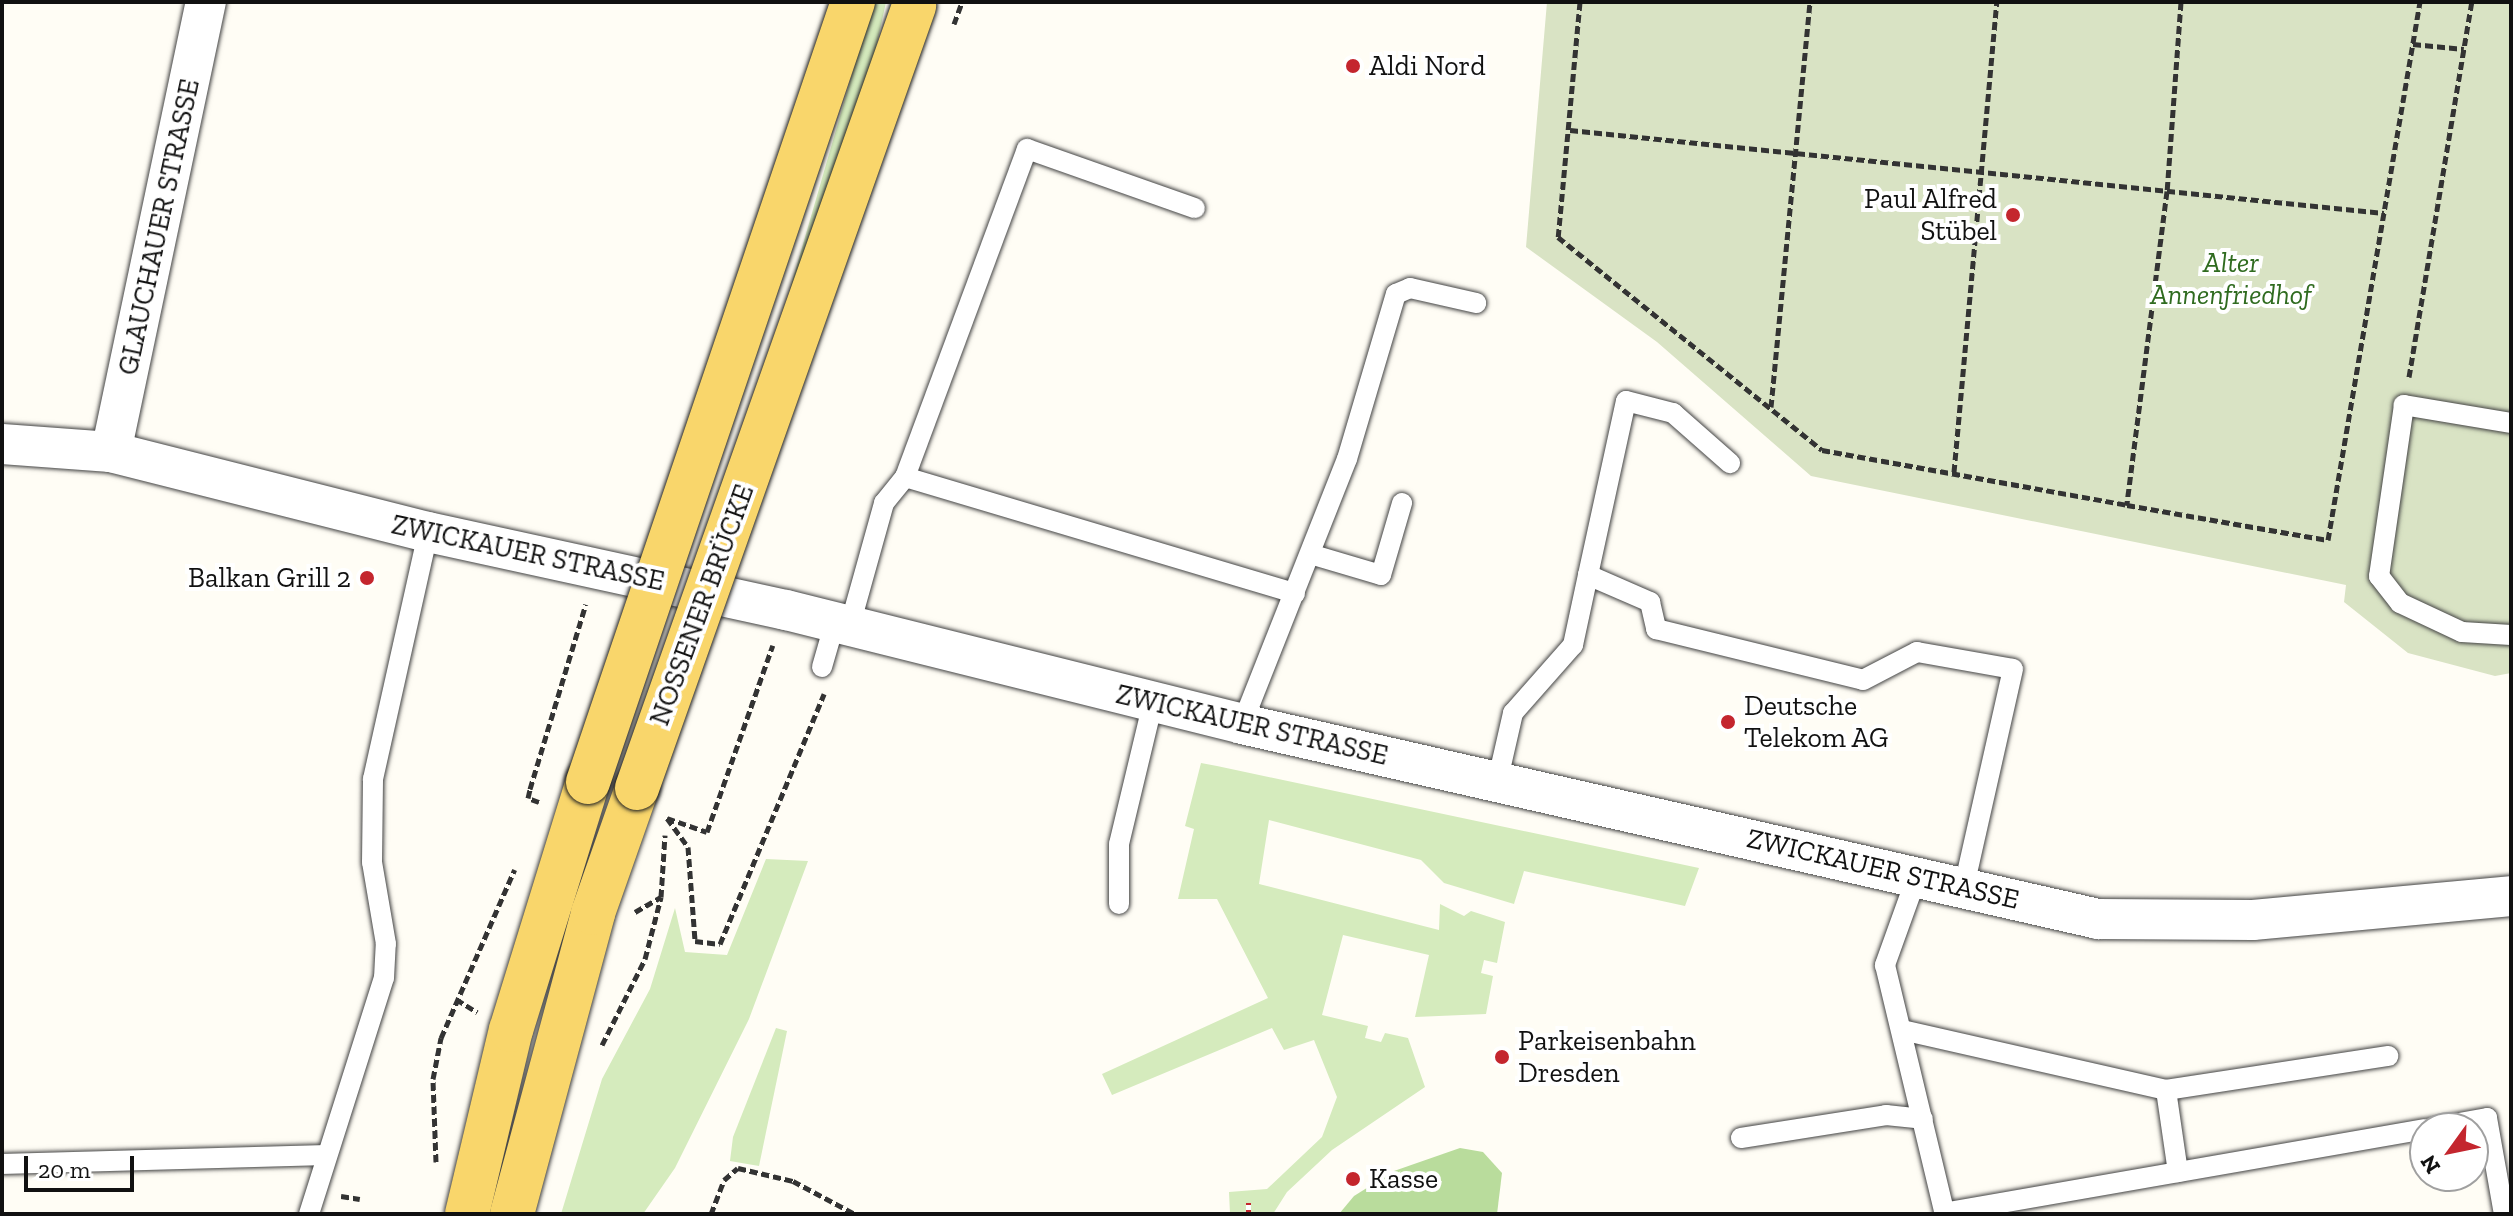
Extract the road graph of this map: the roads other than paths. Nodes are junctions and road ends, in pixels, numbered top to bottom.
1 (206, 2) edge
2 (853, 2) edge
3 (915, 2) edge
4 (1195, 208) dead end
5 (1476, 303) dead end
6 (2511, 423) edge
7 (2, 444) edge
8 (111, 452) junction
9 (1730, 463) dead end
10 (905, 477) junction
11 (1402, 503) dead end
12 (428, 532) junction
13 (1310, 554) junction
14 (1588, 575) junction
15 (1295, 593) junction
16 (842, 624) junction
17 (2511, 635) edge
18 (826, 674) road end
19 (1153, 702) junction
20 (1242, 724) junction
21 (1497, 783) junction
22 (1917, 876) junction
23 (1964, 887) junction
24 (2511, 896) edge
25 (1119, 904) dead end
26 (1902, 1030) junction
27 (2388, 1056) dead end
28 (2166, 1090) junction
29 (1923, 1119) junction
30 (2489, 1129) edge
31 (2409, 1132) edge
32 (1741, 1138) dead end
33 (326, 1155) junction
34 (2, 1164) edge
35 (2178, 1172) junction
36 (309, 1214) edge
37 (467, 1214) edge
38 (512, 1214) edge
39 (1944, 1214) edge
40 (2504, 1214) edge

1 - 8 street, GLAUCHAUER STRASSE
2 - 37 main road, NOSSENER BRÜCKE, bridge
3 - 38 main road, NOSSENER BRÜCKE, bridge
4 - 10 lane
5 - 13 lane
6 - 17 lane
7 - 8 street, ZWICKAUER STRASSE
8 - 12 street, ZWICKAUER STRASSE
9 - 14 lane
10 - 15 lane
10 - 16 lane
11 - 13 lane
12 - 16 street, ZWICKAUER STRASSE
12 - 33 lane
13 - 15 lane
14 - 21 lane
14 - 23 lane
15 - 20 lane
16 - 18 lane
16 - 19 street, ZWICKAUER STRASSE
19 - 20 street, ZWICKAUER STRASSE
19 - 25 lane
20 - 21 street, ZWICKAUER STRASSE
21 - 22 street, ZWICKAUER STRASSE
22 - 23 street, ZWICKAUER STRASSE
22 - 26 lane
23 - 24 street, ZWICKAUER STRASSE
26 - 28 lane
26 - 29 lane
27 - 28 lane
28 - 35 lane
29 - 32 lane
29 - 39 lane
30 - 40 lane
31 - 35 lane
33 - 34 lane
33 - 36 lane
35 - 39 lane

